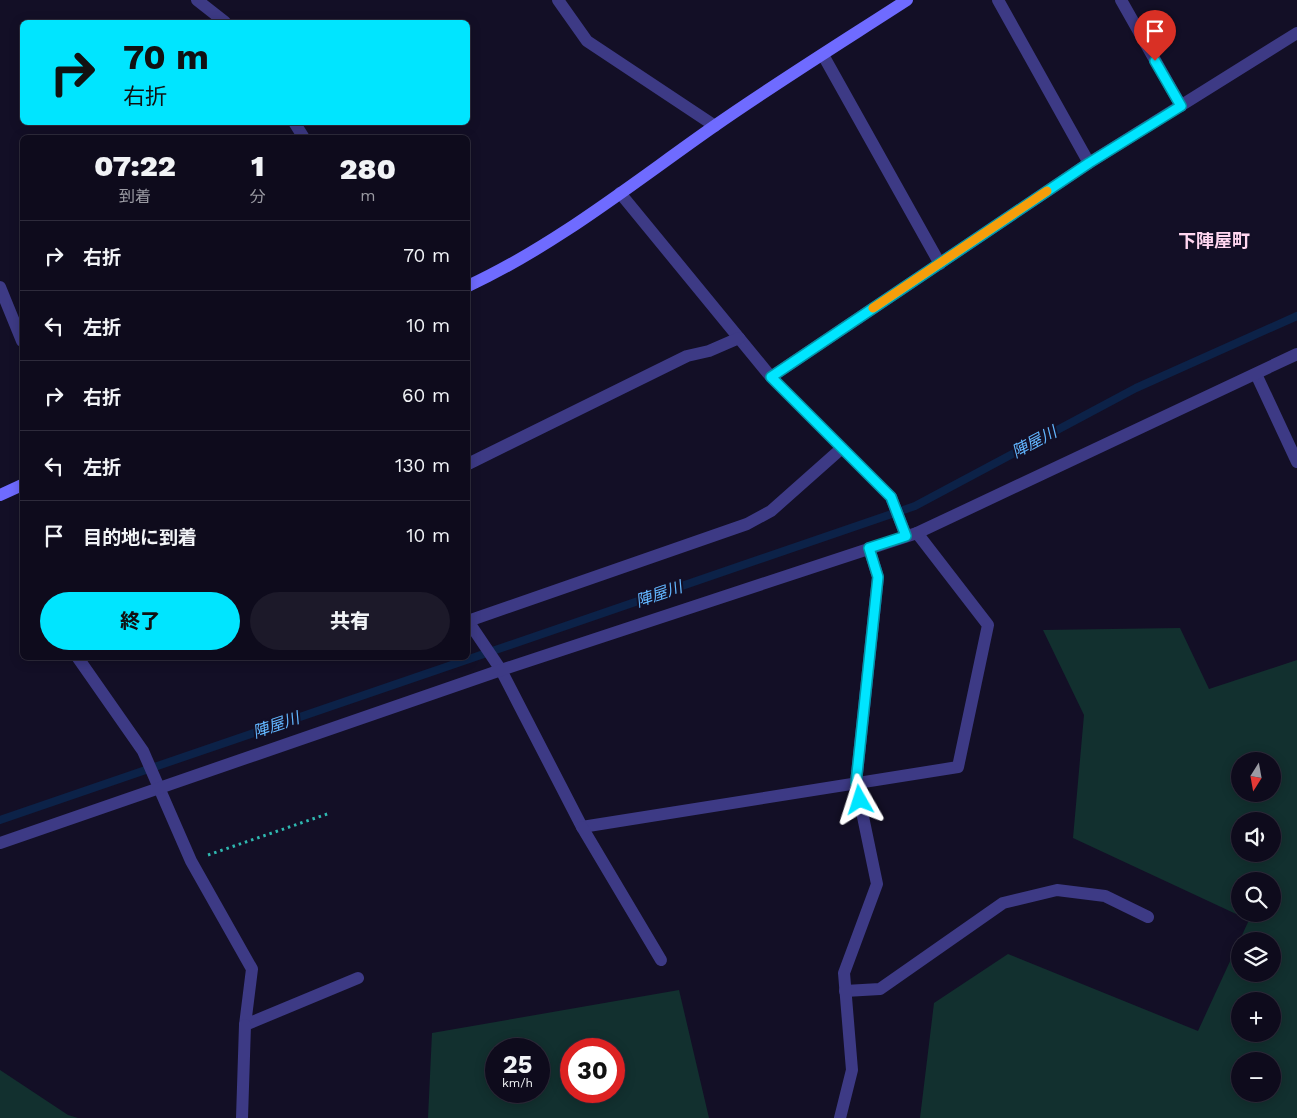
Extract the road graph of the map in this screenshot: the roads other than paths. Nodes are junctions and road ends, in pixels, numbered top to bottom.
1 (197, 0) edge
2 (558, 0) edge
3 (907, 0) edge
4 (998, 0) edge
5 (1121, 0) edge
6 (222, 20) edge
7 (1297, 33) edge
8 (823, 55) junction
9 (1181, 106) junction
10 (715, 126) junction
11 (1089, 163) junction
12 (620, 193) junction
13 (940, 264) junction
14 (470, 285) edge
15 (0, 287) edge
16 (20, 336) edge
17 (739, 338) junction
18 (1297, 354) edge
19 (1256, 374) junction
20 (771, 377) junction
21 (842, 448) junction
22 (1297, 462) edge
23 (470, 463) edge
24 (20, 486) edge
25 (0, 496) edge
26 (908, 532) junction
27 (869, 548) junction
28 (470, 620) edge
29 (470, 624) edge
30 (79, 660) edge
31 (498, 666) junction
32 (856, 783) junction
33 (156, 784) junction
34 (582, 827) junction
35 (0, 843) edge
36 (1148, 917) dead end
37 (661, 960) dead end
38 (358, 978) dead end
39 (845, 991) junction
40 (245, 1025) junction
41 (242, 1118) edge
42 (840, 1118) edge

1 - 6 street
2 - 10 street
3 - 8 street
4 - 11 street
5 - 9 street
7 - 9 street
8 - 10 street
8 - 13 street
9 - 11 street
10 - 12 street
11 - 13 street
12 - 14 street
12 - 17 street
13 - 20 street
15 - 16 street
17 - 20 street
17 - 23 street
18 - 19 street
19 - 22 street
19 - 26 street
20 - 21 street
21 - 26 street
21 - 28 street
24 - 25 street
26 - 27 street
26 - 32 street
27 - 31 street
27 - 32 street
29 - 31 street
30 - 33 street
31 - 33 street
31 - 34 street
32 - 34 street
32 - 39 street
33 - 35 street
33 - 40 street
34 - 37 street
36 - 39 street
38 - 40 street
39 - 42 street
40 - 41 street

